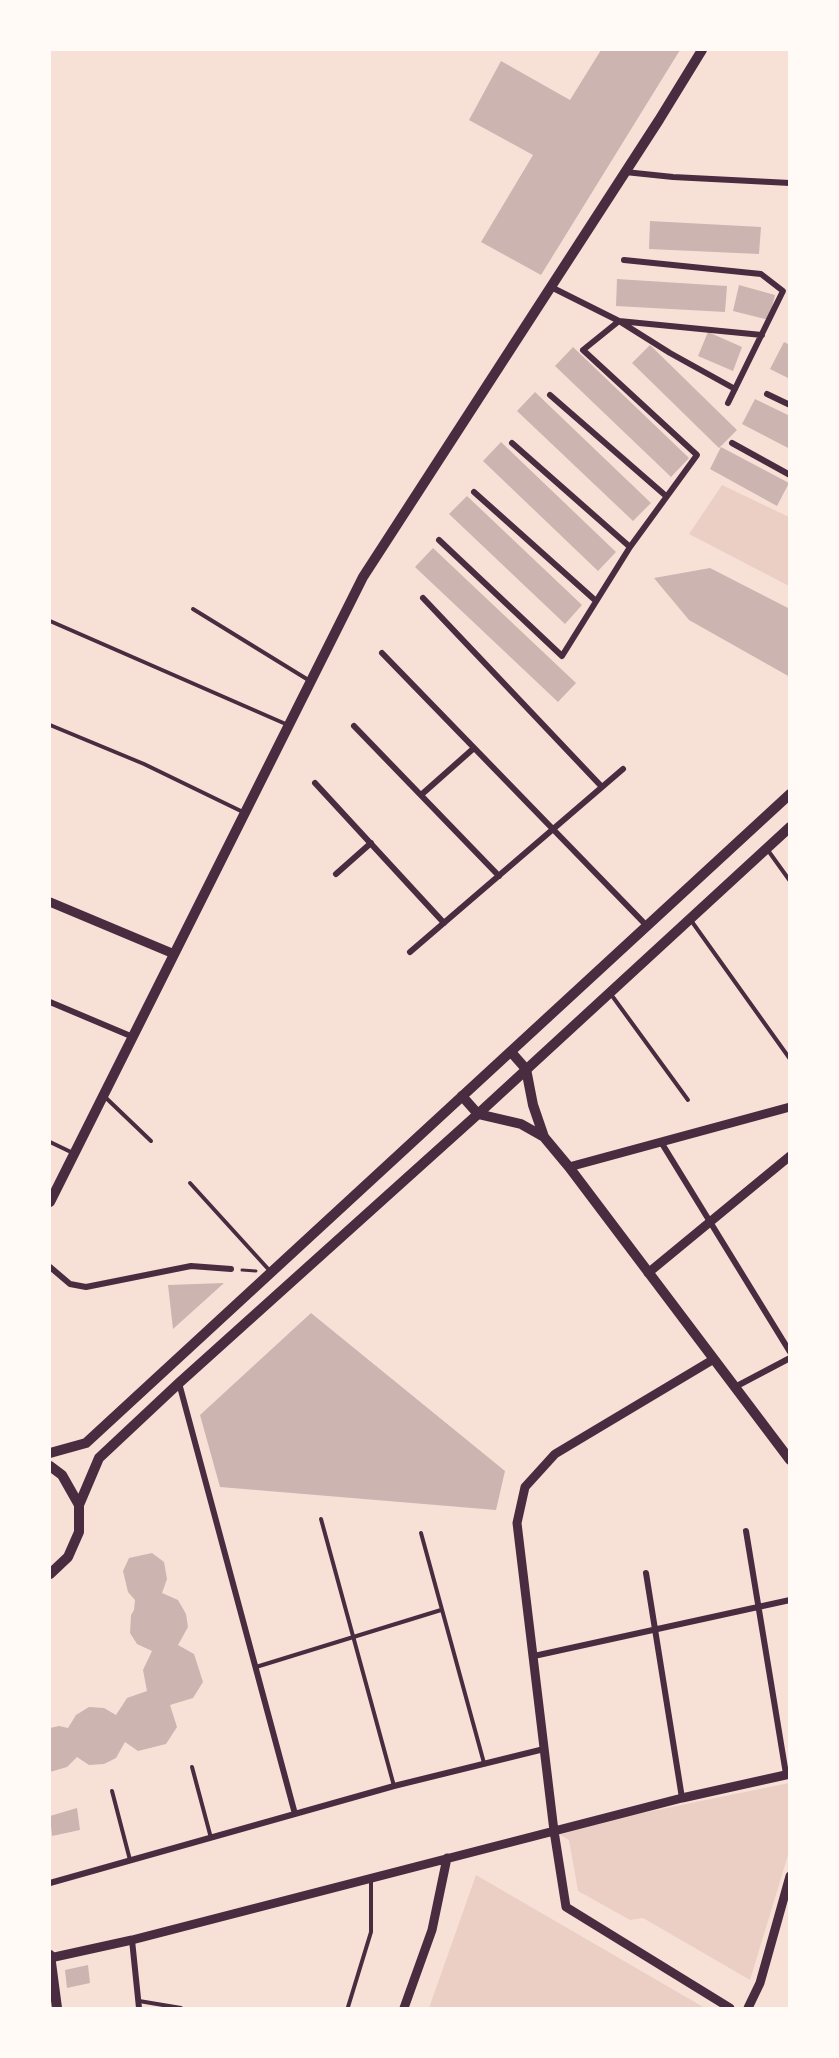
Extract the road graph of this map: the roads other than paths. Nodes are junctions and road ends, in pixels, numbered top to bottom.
1 (702, 50) edge
2 (625, 172) junction
3 (789, 183) edge
4 (624, 260) dead end
5 (551, 287) junction
6 (619, 321) junction
7 (762, 335) junction
8 (735, 389) junction
9 (767, 394) dead end
10 (550, 395) dead end
11 (728, 403) dead end
12 (789, 405) edge
13 (732, 442) dead end
14 (512, 443) dead end
15 (789, 475) edge
16 (474, 492) dead end
17 (666, 496) junction
18 (439, 540) dead end
19 (630, 547) junction
20 (423, 598) dead end
21 (596, 601) junction
22 (193, 609) dead end
23 (50, 621) edge
24 (382, 653) dead end
25 (311, 681) junction
26 (50, 725) edge
27 (289, 725) junction
28 (354, 726) dead end
29 (474, 748) junction
30 (623, 769) dead end
31 (315, 783) dead end
32 (602, 787) junction
33 (788, 793) edge
34 (421, 795) junction
35 (245, 813) junction
36 (789, 827) edge
37 (554, 829) junction
38 (371, 843) junction
39 (766, 848) junction
40 (336, 874) dead end
41 (499, 876) junction
42 (789, 881) edge
43 (50, 902) edge
44 (690, 919) junction
45 (444, 923) junction
46 (646, 926) junction
47 (410, 952) dead end
48 (174, 954) junction
49 (610, 992) junction
50 (50, 1002) edge
51 (133, 1037) junction
52 (511, 1052) junction
53 (789, 1059) edge
54 (526, 1069) junction
55 (104, 1096) junction
56 (462, 1096) junction
57 (688, 1100) dead end
58 (789, 1107) edge
59 (478, 1114) junction
60 (544, 1137) junction
61 (151, 1141) dead end
62 (50, 1142) edge
63 (661, 1142) junction
64 (73, 1153) junction
65 (789, 1156) edge
66 (569, 1167) junction
67 (190, 1183) dead end
68 (50, 1202) edge
69 (711, 1221) junction
70 (50, 1267) edge
71 (231, 1269) road end
72 (271, 1272) junction
73 (648, 1273) junction
74 (789, 1352) edge
75 (789, 1358) edge
76 (714, 1359) junction
77 (179, 1383) junction
78 (735, 1387) junction
79 (50, 1453) edge
80 (789, 1460) edge
81 (50, 1466) edge
82 (79, 1505) junction
83 (321, 1520) dead end
84 (746, 1531) dead end
85 (421, 1533) dead end
86 (646, 1573) dead end
87 (50, 1574) edge
88 (789, 1600) edge
89 (759, 1607) junction
90 (441, 1610) junction
91 (655, 1630) junction
92 (353, 1636) junction
93 (534, 1656) junction
94 (256, 1668) junction
95 (544, 1749) junction
96 (484, 1763) junction
97 (192, 1767) dead end
98 (788, 1774) edge
99 (394, 1786) junction
100 (112, 1791) dead end
101 (682, 1798) junction
102 (295, 1814) junction
103 (554, 1831) junction
104 (211, 1838) junction
105 (447, 1858) junction
106 (130, 1861) junction
107 (789, 1876) edge
108 (371, 1878) junction
109 (50, 1883) edge
110 (132, 1940) junction
111 (50, 1957) edge
112 (139, 2005) edge
113 (348, 2007) edge
114 (57, 2008) edge
115 (181, 2008) edge
116 (404, 2008) edge
117 (730, 2008) edge
118 (748, 2008) edge

1 - 2 main road
2 - 3 street
2 - 5 main road
4 - 7 street
5 - 6 street
5 - 25 main road
6 - 7 street
6 - 8 street
6 - 17 street
7 - 8 street
8 - 11 street
9 - 12 street
10 - 17 street
13 - 15 street
14 - 19 street
16 - 21 street
17 - 19 street
18 - 21 street
19 - 21 street
20 - 32 street
22 - 25 lane
23 - 27 lane
24 - 29 street
25 - 27 main road
26 - 35 lane
27 - 35 main road
28 - 34 street
29 - 34 street
29 - 37 street
30 - 32 street
31 - 38 street
32 - 37 street
33 - 46 main road
34 - 41 street
35 - 48 main road
36 - 39 main road
37 - 41 street
37 - 46 street
38 - 40 street
38 - 45 street
39 - 42 lane
39 - 44 main road
41 - 45 street
43 - 48 street
44 - 49 main road
44 - 53 lane
45 - 47 street
46 - 52 main road
48 - 51 main road
49 - 54 main road
49 - 57 lane
50 - 51 street
51 - 55 main road
52 - 54 main road
52 - 56 main road
54 - 59 main road
54 - 60 main road
55 - 61 lane
55 - 64 main road
56 - 59 main road
56 - 72 main road
58 - 63 street
59 - 60 main road
59 - 77 main road
60 - 66 main road
62 - 64 lane
63 - 66 street
63 - 69 street
64 - 68 main road
65 - 69 street
66 - 73 main road
67 - 72 lane
69 - 73 street
69 - 74 street
70 - 71 street
72 - 79 main road
73 - 76 main road
75 - 78 street
76 - 78 main road
76 - 93 street
77 - 82 main road
77 - 94 street
78 - 80 main road
81 - 82 main road
82 - 87 main road
83 - 92 lane
84 - 89 street
85 - 90 lane
86 - 91 street
88 - 89 street
89 - 91 street
89 - 98 street
90 - 92 lane
90 - 96 lane
91 - 93 street
91 - 101 street
92 - 94 lane
92 - 99 lane
93 - 95 street
94 - 102 street
95 - 96 street
95 - 103 street
96 - 99 street
97 - 104 lane
98 - 101 street
99 - 102 street
100 - 106 lane
101 - 103 street
102 - 104 street
103 - 105 street
103 - 117 street
104 - 106 street
105 - 108 street
105 - 116 street
106 - 109 street
107 - 118 street
108 - 110 street
108 - 113 lane
110 - 111 street
110 - 112 street
111 - 114 main road
112 - 115 lane

